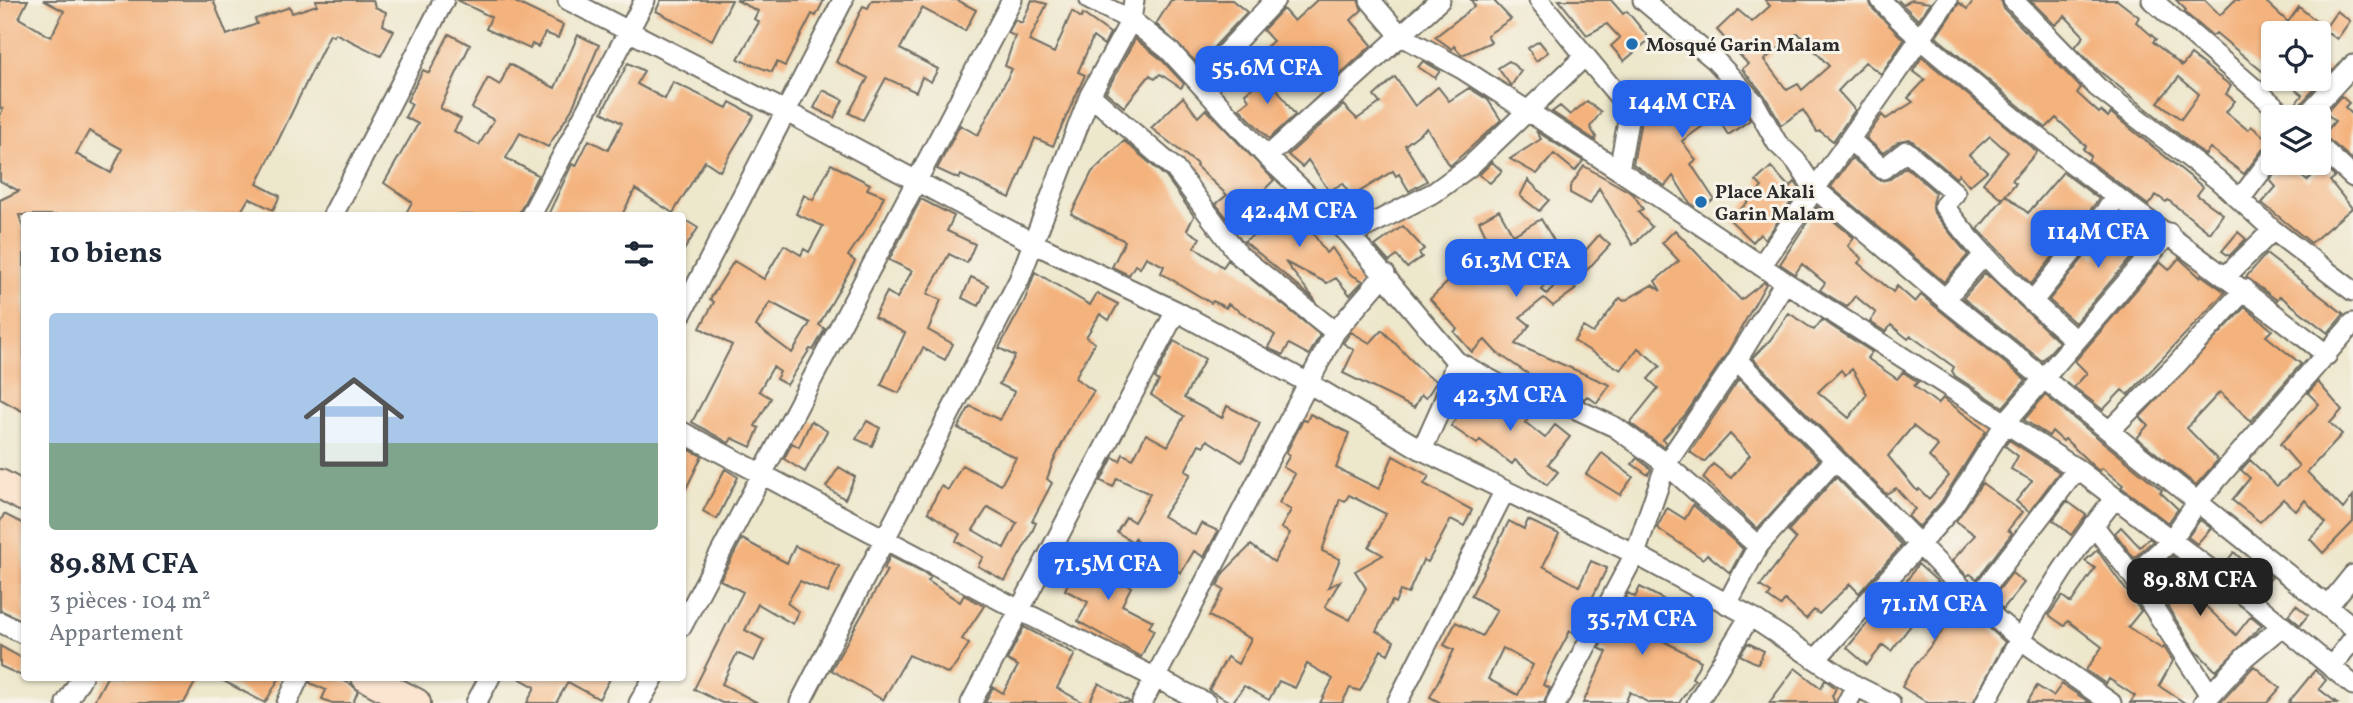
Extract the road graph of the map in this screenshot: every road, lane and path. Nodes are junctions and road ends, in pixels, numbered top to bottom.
1 (444, 0) edge
2 (568, 0) edge
3 (645, 0) edge
4 (844, 0) edge
5 (1012, 0) edge
6 (1090, 0) edge
7 (1133, 0) edge
8 (1275, 0) edge
9 (1370, 0) edge
10 (1440, 0) edge
11 (1539, 0) edge
12 (1881, 0) edge
13 (1947, 0) edge
14 (2013, 0) edge
15 (2152, 0) edge
16 (1652, 2) edge
17 (1131, 20) junction
18 (629, 30) junction
19 (1400, 35) junction
20 (1918, 38) junction
21 (1584, 57) junction
22 (2353, 65) edge
23 (1199, 81) junction
24 (1090, 95) junction
25 (2273, 105) edge
26 (2316, 105) edge
27 (786, 111) junction
28 (1531, 111) junction
29 (1850, 140) junction
30 (1267, 157) junction
31 (2331, 157) edge
32 (1619, 170) junction
33 (2261, 172) edge
34 (2353, 177) edge
35 (917, 181) junction
36 (1814, 188) junction
37 (2117, 197) junction
38 (2240, 199) junction
39 (335, 212) edge
40 (533, 212) edge
41 (2273, 230) junction
42 (2169, 233) junction
43 (1350, 235) junction
44 (1035, 244) junction
45 (1984, 255) junction
46 (1761, 266) junction
47 (1385, 274) junction
48 (2226, 276) junction
49 (1785, 282) junction
50 (2245, 289) junction
51 (2353, 291) edge
52 (1945, 299) junction
53 (2032, 302) junction
54 (686, 305) edge
55 (1176, 312) junction
56 (2353, 323) edge
57 (1335, 332) junction
58 (2076, 341) junction
59 (2327, 355) junction
60 (1737, 360) junction
61 (1456, 361) junction
62 (2045, 378) junction
63 (1310, 384) junction
64 (2006, 422) junction
65 (2110, 430) junction
66 (686, 434) edge
67 (1422, 450) junction
68 (1835, 460) junction
69 (1666, 464) junction
70 (2077, 469) junction
71 (763, 474) junction
72 (0, 484) edge
73 (1504, 492) junction
74 (21, 495) edge
75 (2115, 498) junction
76 (2199, 500) junction
77 (2093, 526) junction
78 (887, 539) junction
79 (2170, 542) junction
80 (1758, 546) junction
81 (1918, 547) junction
82 (1635, 554) junction
83 (2353, 575) edge
84 (2133, 576) junction
85 (1975, 601) junction
86 (1727, 604) junction
87 (2328, 606) junction
88 (1019, 610) junction
89 (1750, 615) junction
90 (686, 618) edge
91 (0, 622) edge
92 (2282, 626) junction
93 (2353, 627) edge
94 (21, 632) edge
95 (2020, 639) junction
96 (2353, 639) edge
97 (1818, 657) junction
98 (2331, 667) junction
99 (1155, 676) junction
100 (80, 681) edge
101 (297, 681) edge
102 (374, 681) edge
103 (488, 681) edge
104 (652, 681) edge
105 (2353, 685) edge
106 (1852, 694) edge
107 (2206, 699) edge
108 (66, 703) edge
109 (287, 703) edge
110 (416, 703) edge
111 (476, 703) edge
112 (639, 703) edge
113 (800, 703) edge
114 (971, 703) edge
115 (1142, 703) edge
116 (1206, 703) edge
117 (1397, 703) edge
118 (1556, 703) edge
119 (1697, 703) edge
120 (1890, 703) edge
121 (1985, 703) edge
122 (2111, 703) edge

1 - 39 street
2 - 18 street
3 - 18 street
4 - 27 street
5 - 35 street
6 - 17 street
7 - 17 street
8 - 23 street
9 - 19 street
10 - 19 street
11 - 21 street
12 - 20 street
13 - 20 street
14 - 38 street
15 - 25 street
16 - 36 street
17 - 23 street
17 - 24 street
18 - 27 street
18 - 40 street
19 - 28 street
19 - 30 street
20 - 29 street
20 - 37 street
21 - 28 street
21 - 32 street
22 - 26 street
23 - 30 street
24 - 44 street
24 - 57 street
27 - 35 street
27 - 54 street
28 - 32 street
28 - 43 street
29 - 36 street
29 - 45 street
30 - 43 street
31 - 34 street
32 - 46 street
33 - 38 street
35 - 44 street
35 - 71 street
36 - 46 street
36 - 52 street
37 - 42 street
37 - 53 street
38 - 41 street
41 - 48 street
41 - 51 street
42 - 48 street
42 - 58 street
43 - 47 street
44 - 55 street
44 - 78 street
45 - 52 street
45 - 53 street
46 - 49 street
47 - 57 street
47 - 61 street
48 - 50 street
49 - 60 street
49 - 64 street
50 - 59 street
50 - 65 street
52 - 62 street
53 - 58 street
55 - 63 street
55 - 88 street
56 - 59 street
57 - 63 street
58 - 62 street
59 - 76 street
60 - 68 street
60 - 69 street
61 - 67 street
61 - 69 street
62 - 64 street
62 - 65 street
63 - 67 street
63 - 99 street
64 - 70 street
64 - 81 street
65 - 76 street
66 - 71 street
67 - 73 street
68 - 80 street
68 - 81 street
69 - 80 street
69 - 82 street
70 - 75 street
70 - 85 street
71 - 78 street
71 - 90 street
72 - 74 street
73 - 82 street
73 - 117 street
75 - 77 street
75 - 79 street
76 - 79 street
76 - 87 street
77 - 84 street
77 - 95 street
78 - 88 street
78 - 113 street
79 - 84 street
79 - 92 street
80 - 86 street
81 - 85 street
81 - 97 street
82 - 86 street
82 - 118 street
83 - 87 street
84 - 107 street
85 - 95 street
86 - 89 street
87 - 93 street
88 - 99 street
88 - 114 street
89 - 97 street
89 - 119 street
91 - 94 street
92 - 98 street
92 - 107 street
95 - 121 street
95 - 122 street
96 - 98 street
97 - 106 street
98 - 105 street
99 - 115 street
99 - 116 street
100 - 108 street
101 - 109 street
102 - 110 street
103 - 111 street
104 - 112 street
106 - 120 street

